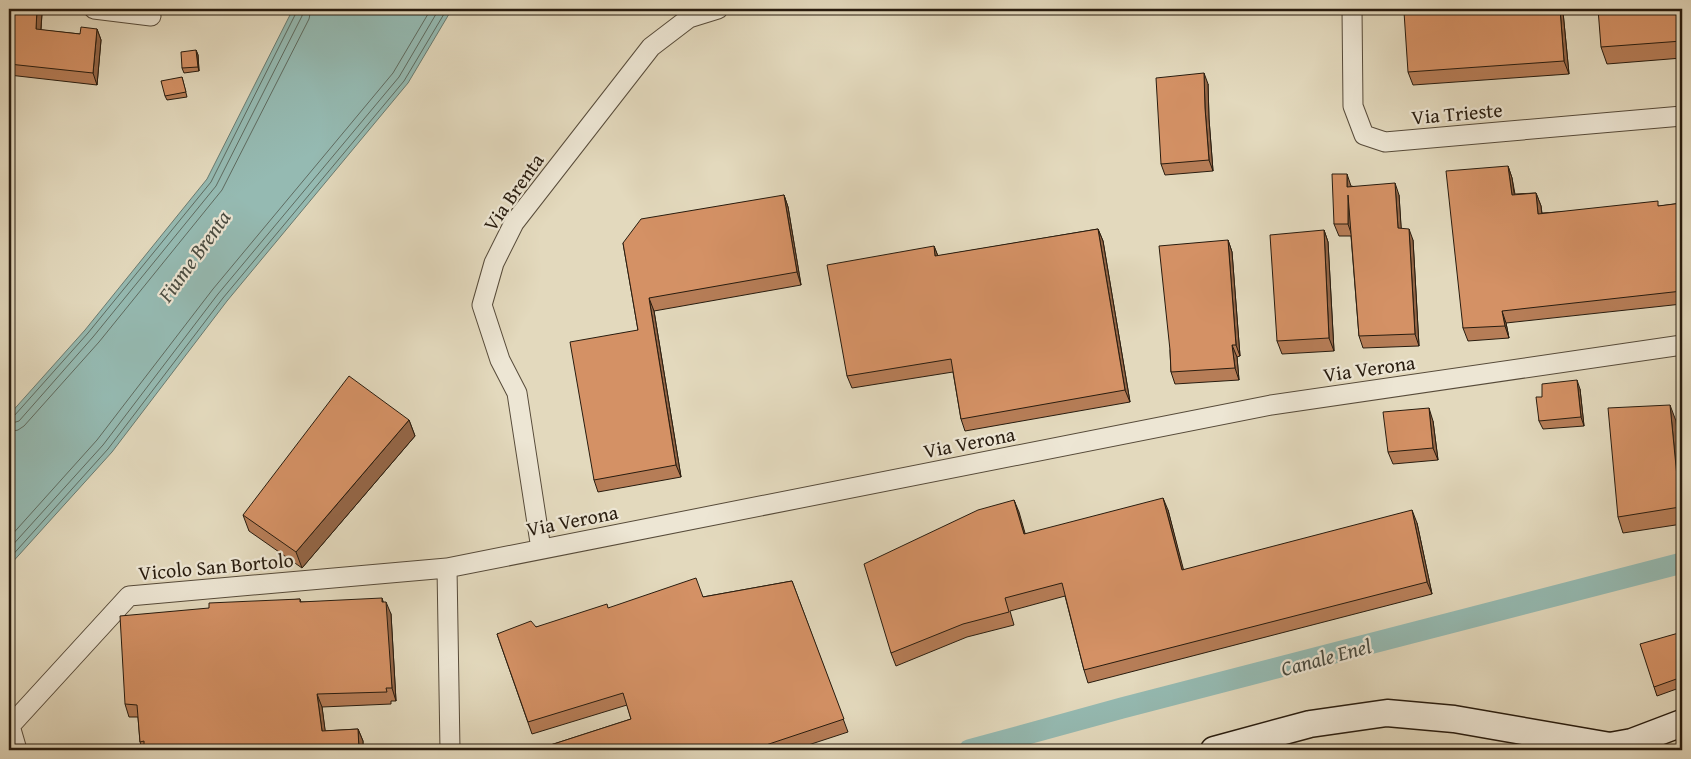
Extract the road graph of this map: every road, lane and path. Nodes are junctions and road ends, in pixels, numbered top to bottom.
1 (94, 9) edge
2 (718, 9) edge
3 (1352, 9) edge
4 (151, 16) dead end
5 (1682, 116) edge
6 (1682, 346) edge
7 (541, 549) junction
8 (447, 568) junction
9 (1682, 723) edge
10 (17, 750) edge
11 (450, 750) edge
12 (1214, 750) edge

1 - 4 street
2 - 7 street, Via Brenta
3 - 5 street, Via Trieste
6 - 7 street, Via Verona
7 - 8 street, Via Verona
8 - 10 street, Vicolo San Bortolo
8 - 11 street
9 - 12 street

